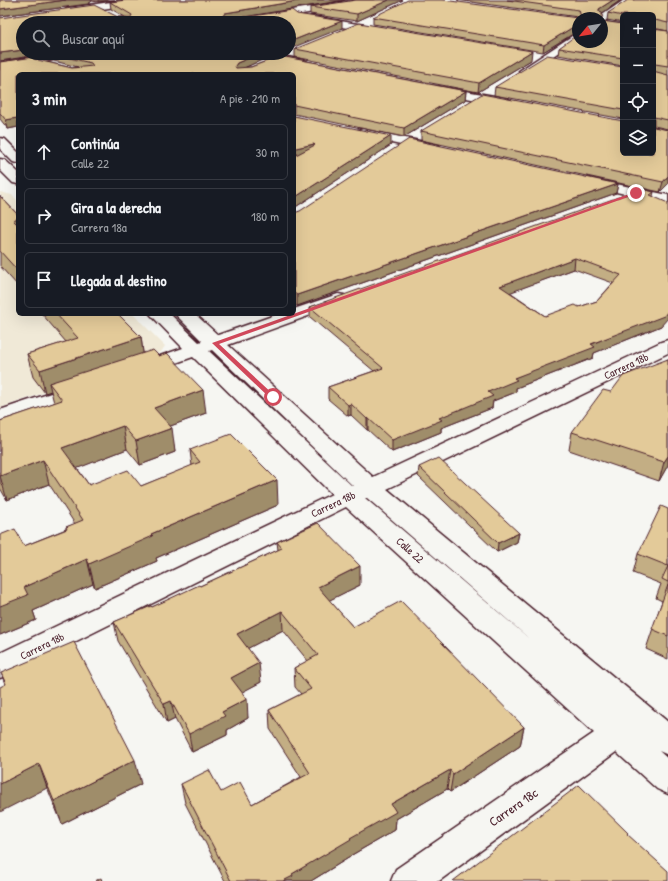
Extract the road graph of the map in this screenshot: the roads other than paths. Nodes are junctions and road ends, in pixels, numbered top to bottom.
1 (83, 0) edge
2 (143, 0) edge
3 (630, 0) edge
4 (373, 1) edge
5 (96, 7) junction
6 (59, 12) edge
7 (108, 13) edge
8 (275, 16) edge
9 (297, 16) joint
10 (608, 19) edge
11 (371, 20) dead end
12 (356, 27) junction
13 (388, 32) edge
14 (335, 35) edge
15 (572, 40) edge
16 (529, 56) edge
17 (16, 58) edge
18 (550, 59) junction
19 (28, 60) joint
20 (276, 60) edge
21 (284, 60) edge
22 (0, 61) edge
23 (264, 65) edge
24 (0, 66) edge
25 (318, 66) edge
26 (58, 67) edge
27 (512, 78) edge
28 (426, 87) edge
29 (493, 90) dead end
30 (480, 97) junction
31 (516, 104) edge
32 (467, 106) edge
33 (348, 130) edge
34 (420, 134) dead end
35 (0, 142) edge
36 (407, 142) junction
37 (394, 151) edge
38 (445, 151) edge
39 (16, 157) edge
40 (0, 163) edge
41 (16, 178) edge
42 (575, 179) edge
43 (16, 181) edge
44 (0, 185) edge
45 (636, 193) junction
46 (668, 199) edge
47 (606, 203) edge
48 (350, 295) edge
49 (296, 314) edge
50 (161, 316) edge
51 (185, 316) edge
52 (292, 316) edge
53 (668, 346) edge
54 (206, 347) junction
55 (129, 373) edge
56 (98, 384) edge
57 (0, 417) edge
58 (359, 492) junction
59 (0, 666) edge
60 (617, 734) junction
61 (668, 741) edge
62 (668, 779) edge
63 (410, 881) edge

1 - 5 street
2 - 5 street
3 - 10 street
4 - 8 street
4 - 9 street
5 - 6 street
5 - 7 street
9 - 12 street
11 - 12 street
12 - 13 street
12 - 14 street
15 - 18 street
16 - 18 street
17 - 22 street
18 - 27 street
19 - 24 street
19 - 26 street
20 - 23 street
21 - 25 street
28 - 30 street
29 - 30 street
30 - 31 street
30 - 32 street
33 - 36 street
34 - 36 street
35 - 39 street
36 - 37 street
36 - 38 street
40 - 41 street
42 - 45 street
43 - 44 street
45 - 46 street
45 - 47 street
48 - 49 street
50 - 54 street, Calle 22
51 - 54 street, Calle 22
52 - 54 street
53 - 58 street, Carrera 18b
54 - 55 street
54 - 58 street, Calle 22
56 - 57 street
58 - 59 street, Carrera 18b
58 - 60 street, Calle 22
58 - 61 street, Calle 22
60 - 62 street, Calle 22
60 - 63 street, Carrera 18c

